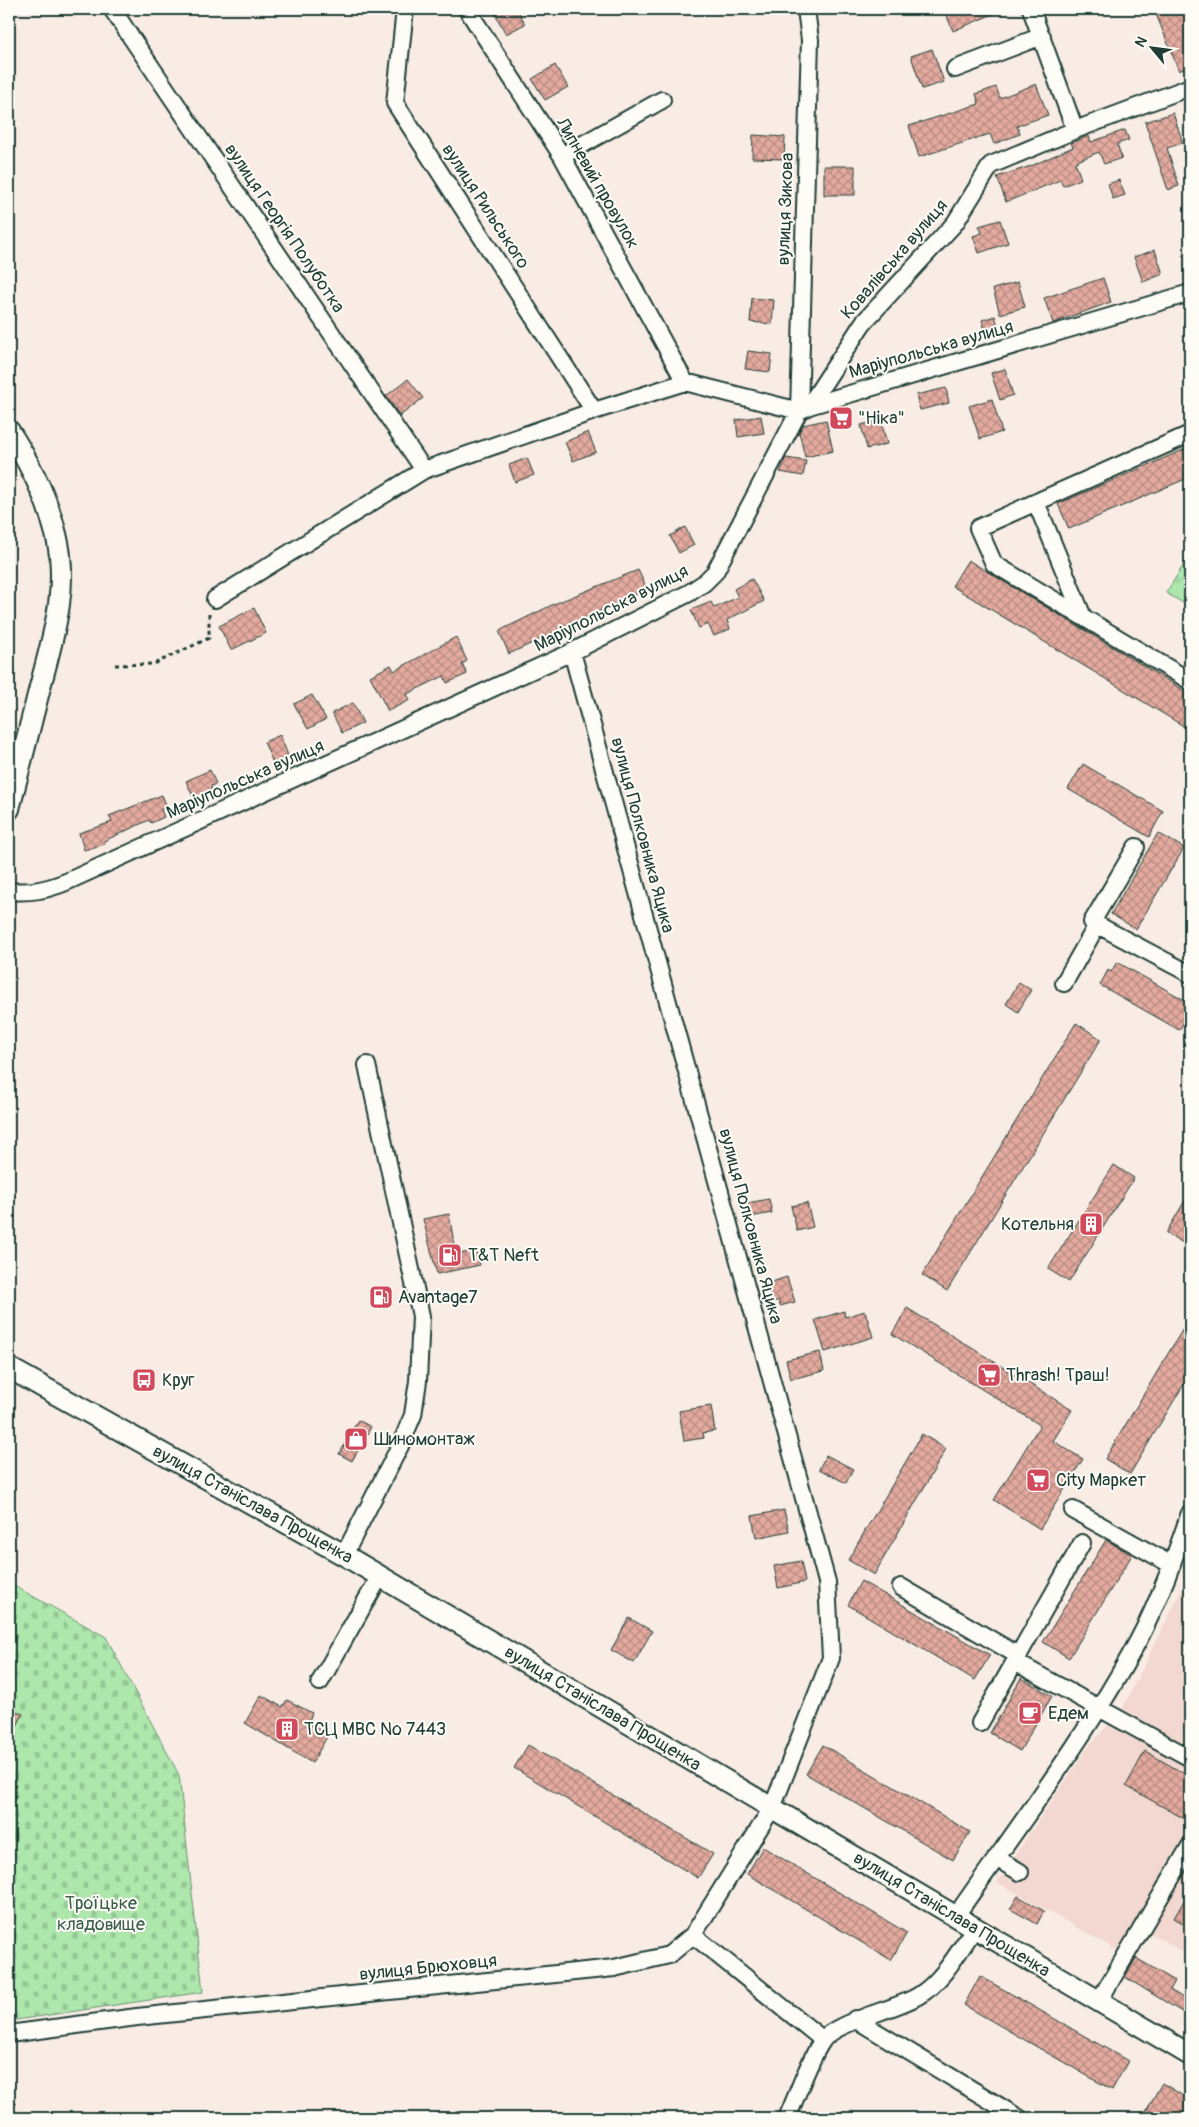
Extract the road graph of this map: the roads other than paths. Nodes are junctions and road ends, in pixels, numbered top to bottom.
1 (112, 9) edge
2 (405, 9) edge
3 (467, 9) edge
4 (806, 9) edge
5 (1031, 9) edge
6 (1042, 36) junction
7 (955, 69) dead end
8 (1190, 88) edge
9 (662, 100) dead end
10 (1076, 130) junction
11 (562, 156) junction
12 (1190, 293) edge
13 (685, 382) junction
14 (804, 409) junction
15 (594, 411) junction
16 (9, 430) edge
17 (1190, 434) edge
18 (424, 470) junction
19 (1036, 502) junction
20 (215, 599) road end
21 (1083, 618) junction
22 (572, 652) junction
23 (1190, 681) edge
24 (9, 809) edge
25 (1136, 847) dead end
26 (9, 891) edge
27 (1097, 925) junction
28 (1190, 974) edge
29 (1064, 983) dead end
30 (366, 1065) dead end
31 (10, 1368) edge
32 (1073, 1510) dead end
33 (1190, 1513) edge
34 (1082, 1543) dead end
35 (344, 1555) junction
36 (1172, 1565) junction
37 (380, 1576) junction
38 (901, 1587) dead end
39 (1017, 1659) junction
40 (320, 1682) dead end
41 (1099, 1709) junction
42 (980, 1723) dead end
43 (1190, 1758) edge
44 (772, 1808) junction
45 (1190, 1846) edge
46 (996, 1858) junction
47 (1020, 1872) dead end
48 (955, 1917) junction
49 (974, 1928) junction
50 (694, 1935) junction
51 (1099, 2001) junction
52 (855, 2019) junction
53 (9, 2034) edge
54 (822, 2040) junction
55 (1190, 2055) edge
56 (787, 2118) edge
57 (1019, 2118) edge

1 - 18 street, вулиця Георгія Полуботка
2 - 15 street, вулиця Рильського
3 - 11 street, Липневий провулок
4 - 14 street, вулиця Зикова
5 - 6 street
6 - 7 street
6 - 10 street
8 - 10 street, Ковалівська вулиця
9 - 11 street
10 - 14 street, Ковалівська вулиця
11 - 13 street, Липневий провулок
12 - 14 street, Маріупольська вулиця
13 - 14 street
13 - 15 street
14 - 22 street, Маріупольська вулиця
15 - 18 street
16 - 24 main road
17 - 19 street
18 - 20 street
19 - 21 street
19 - 21 street
21 - 23 street
22 - 26 street, Маріупольська вулиця
22 - 44 street, вулиця Полковника Яцика
25 - 27 street
27 - 28 street
27 - 29 street
30 - 35 street
31 - 35 main road, вулиця Станіслава Прощенка
32 - 36 street
33 - 36 street
34 - 39 street
35 - 37 main road, вулиця Станіслава Прощенка
36 - 41 street
37 - 40 street
37 - 44 main road, вулиця Станіслава Прощенка
38 - 39 street
39 - 41 street
39 - 42 street
41 - 43 street
41 - 46 street
44 - 48 main road, вулиця Станіслава Прощенка
44 - 50 street, вулиця Брюховця
45 - 51 street
46 - 47 street
46 - 48 street
48 - 49 main road, вулиця Станіслава Прощенка
49 - 51 main road, вулиця Станіслава Прощенка
49 - 52 street
50 - 53 street, вулиця Брюховця
50 - 54 street
51 - 55 main road, вулиця Станіслава Прощенка
52 - 54 street
52 - 57 street
54 - 56 street

